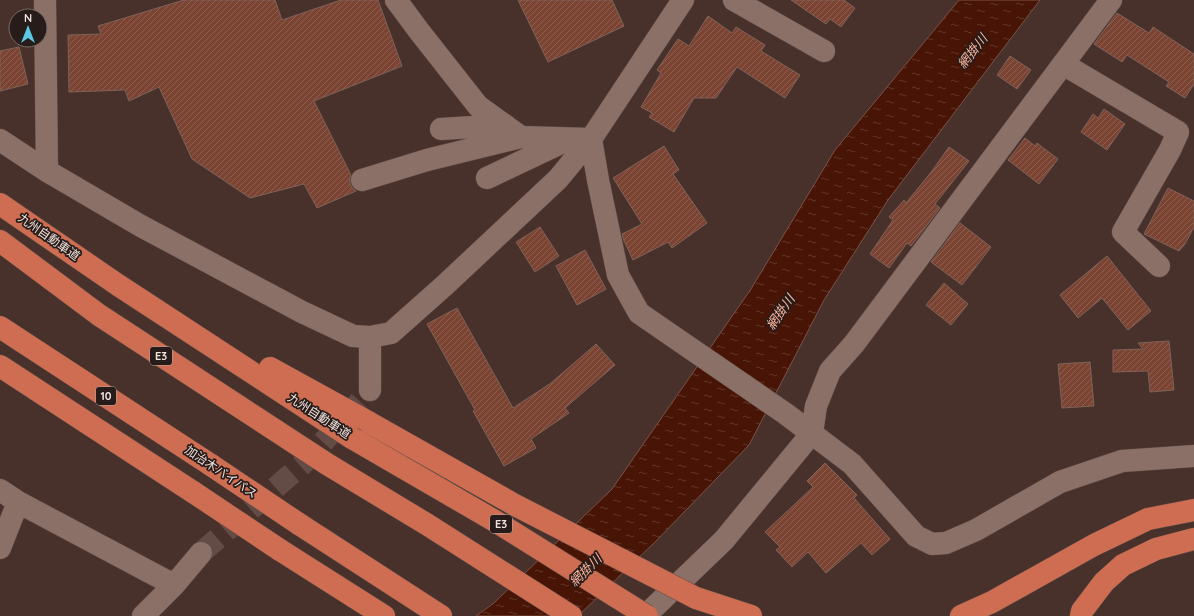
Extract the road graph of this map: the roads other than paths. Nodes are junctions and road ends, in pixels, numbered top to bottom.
1 (45, 0) edge
2 (396, 0) edge
3 (683, 0) edge
4 (734, 0) edge
5 (1111, 0) edge
6 (824, 50) dead end
7 (1063, 64) junction
8 (442, 129) dead end
9 (513, 132) junction
10 (581, 139) junction
11 (0, 140) edge
12 (47, 171) junction
13 (487, 178) dead end
14 (362, 180) dead end
15 (0, 204) edge
16 (0, 241) edge
17 (1159, 266) dead end
18 (118, 285) junction
19 (0, 327) edge
20 (370, 337) junction
21 (0, 366) edge
22 (370, 390) tunnel mouth
23 (812, 433) junction
24 (1194, 456) edge
25 (0, 490) edge
26 (18, 502) junction
27 (1194, 510) edge
28 (1194, 539) edge
29 (0, 548) edge
30 (202, 553) tunnel mouth
31 (174, 586) junction
32 (380, 614) edge
33 (145, 615) edge
34 (441, 616) edge
35 (571, 616) edge
36 (646, 616) edge
37 (751, 616) edge
38 (961, 616) edge
39 (1080, 616) edge

1 - 12 street
2 - 9 street
3 - 10 street
4 - 6 street
5 - 7 street
7 - 17 street
7 - 23 street
8 - 9 street
9 - 10 street
9 - 14 street
10 - 13 street
10 - 20 street
10 - 23 street
11 - 12 street
12 - 20 street
15 - 18 highway, 九州自動車道 / E3
16 - 35 highway, E3
18 - 36 highway, 九州自動車道 / E3, bridge
18 - 37 highway, bridge
19 - 34 highway, 加治木バイパス / 10, bridge
20 - 22 street
21 - 32 highway, bridge
23 - 24 street
23 - 36 street
25 - 26 street
26 - 29 street
26 - 31 street
27 - 38 highway
28 - 39 highway
30 - 31 street
31 - 33 street

